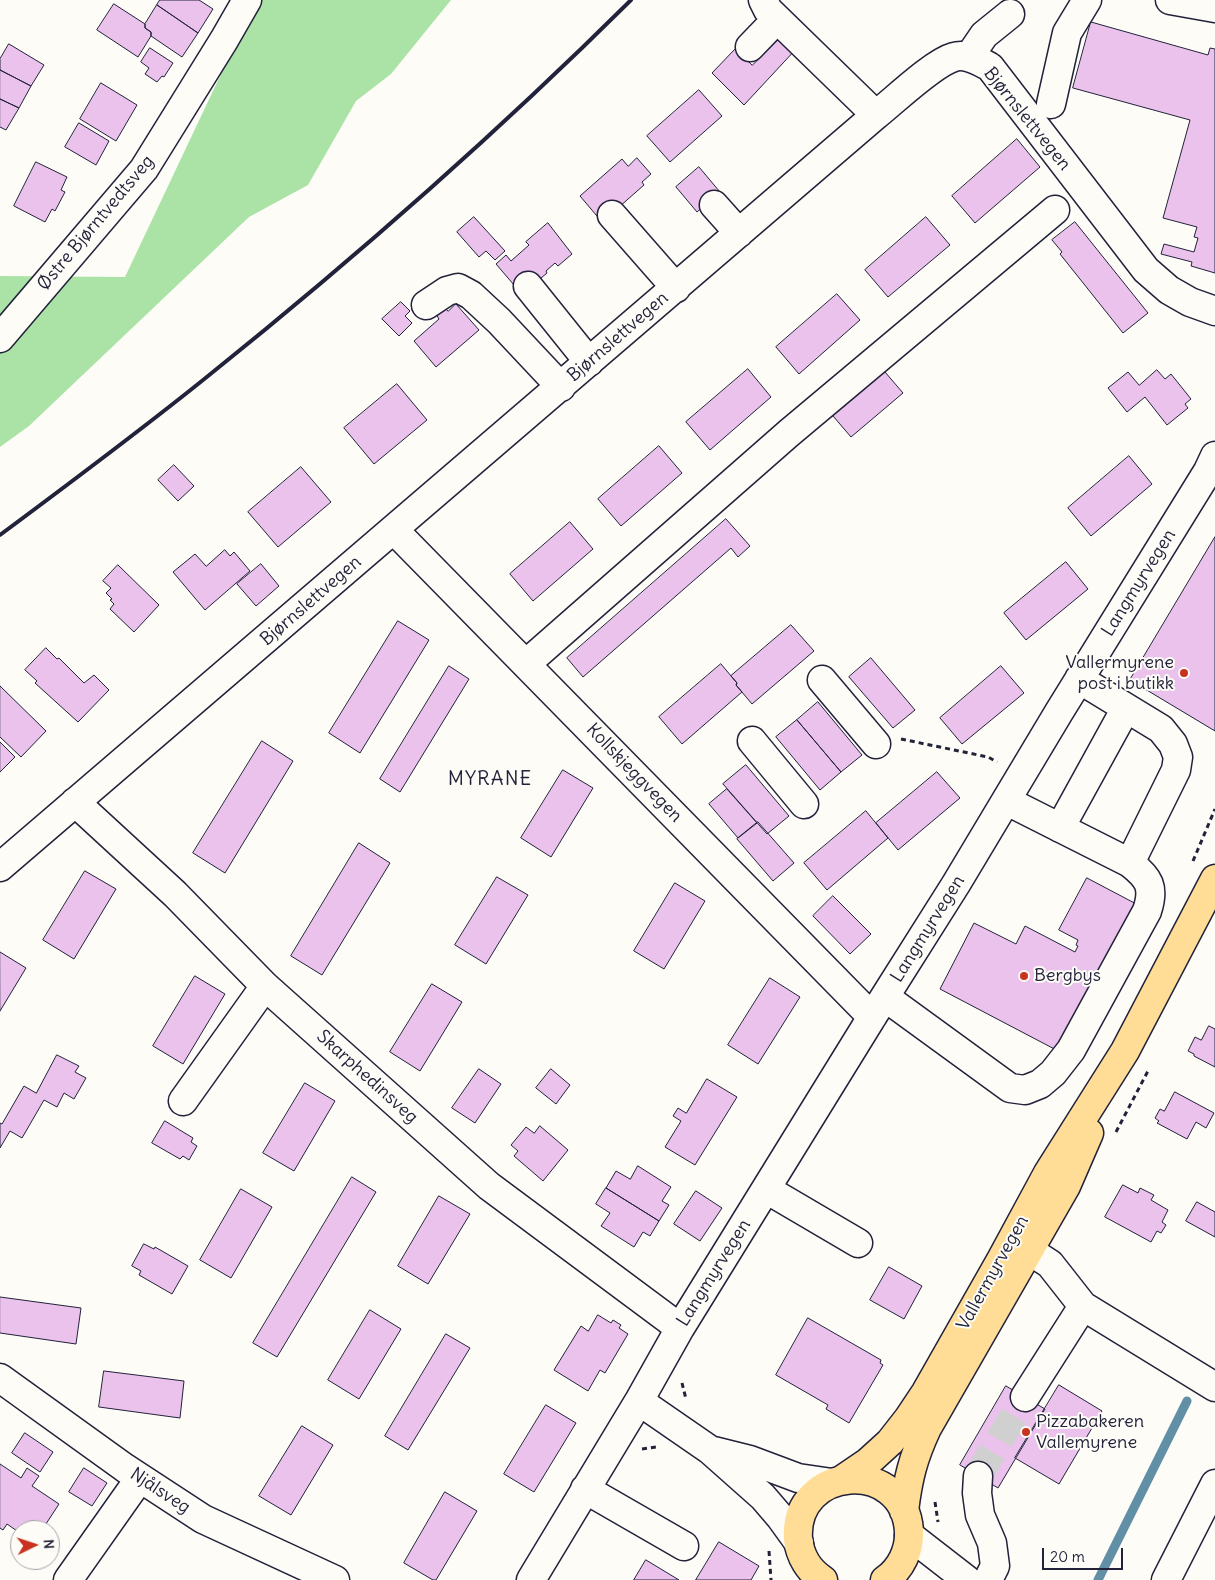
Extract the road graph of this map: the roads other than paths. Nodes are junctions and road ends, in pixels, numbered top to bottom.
1 (247, 0) edge
2 (1087, 0) edge
3 (1170, 0) edge
4 (1215, 8) edge
5 (770, 10) edge
6 (1010, 14) dead end
7 (750, 47) dead end
8 (969, 57) junction
9 (1051, 104) dead end
10 (876, 115) junction
11 (714, 205) dead end
12 (1055, 210) dead end
13 (612, 215) dead end
14 (738, 233) junction
15 (528, 286) dead end
16 (676, 288) junction
17 (426, 305) dead end
18 (1215, 311) edge
19 (0, 338) edge
20 (589, 362) junction
21 (561, 387) junction
22 (1215, 456) edge
23 (394, 530) junction
24 (527, 663) junction
25 (1079, 679) junction
26 (822, 680) dead end
27 (1126, 708) junction
28 (871, 737) road end
29 (752, 741) dead end
30 (1007, 800) junction
31 (75, 802) junction
32 (804, 804) dead end
33 (1060, 828) junction
34 (1130, 863) junction
35 (0, 867) edge
36 (1215, 879) edge
37 (265, 986) junction
38 (879, 1007) junction
39 (1125, 1051) junction
40 (183, 1101) dead end
41 (766, 1188) junction
42 (858, 1243) dead end
43 (1030, 1251) junction
44 (1083, 1306) junction
45 (680, 1328) junction
46 (0, 1378) edge
47 (1215, 1387) edge
48 (1025, 1397) tunnel mouth
49 (639, 1401) junction
50 (710, 1450) junction
51 (978, 1476) tunnel mouth
52 (140, 1478) junction
53 (838, 1481) junction
54 (1215, 1484) edge
55 (585, 1489) junction
56 (907, 1523) junction
57 (684, 1546) dead end
58 (800, 1560) edge
59 (68, 1580) edge
60 (335, 1580) edge
61 (531, 1580) edge
62 (823, 1580) edge
63 (885, 1580) edge
64 (967, 1580) edge
65 (988, 1580) edge
66 (1166, 1580) edge

1 - 19 street, Østre Bjørntvedtsveg
2 - 9 street, Bjørnslettvegen
3 - 4 street
5 - 7 street
5 - 10 street
6 - 8 street
8 - 10 street, Bjørnslettvegen
8 - 18 street, Bjørnslettvegen
10 - 14 street, Bjørnslettvegen
11 - 14 street
12 - 24 street
13 - 16 street
14 - 16 street, Bjørnslettvegen
15 - 20 street
16 - 20 street, Bjørnslettvegen
17 - 21 street
20 - 21 street, Bjørnslettvegen
21 - 23 street, Bjørnslettvegen
22 - 25 street, Langmyrvegen
23 - 24 street, Kollskjeggvegen
23 - 31 street, Bjørnslettvegen
24 - 38 street, Kollskjeggvegen
25 - 27 street
25 - 30 street, Langmyrvegen
26 - 28 street
27 - 33 street
27 - 34 street
29 - 32 street
30 - 33 street, Kollskjeggvegen
30 - 38 street, Langmyrvegen
31 - 35 street, Bjørnslettvegen
31 - 37 street, Skarphedinsveg
33 - 34 street, Kollskjeggvegen
34 - 38 street, Kollskjeggvegen
36 - 39 main road, Vallermyrvegen
37 - 40 street
37 - 45 street, Skarphedinsveg
38 - 41 street, Langmyrvegen
39 - 43 main road, Vallermyrvegen
39 - 53 main road, Vallermyrvegen
41 - 42 street
41 - 45 street, Langmyrvegen
43 - 44 street
43 - 56 main road, Vallermyrvegen
44 - 47 street
44 - 48 street
45 - 49 street, Langmyrvegen
46 - 52 street, Njålsveg
49 - 50 street
49 - 55 street, Langmyrvegen
50 - 53 street
50 - 58 street
51 - 65 street
52 - 59 street
52 - 60 street, Njålsveg
53 - 56 main road
53 - 58 main road, Vallermyrvegen
54 - 66 street
55 - 57 street
55 - 61 street, Langmyrvegen
56 - 63 main road, Vallermyrvegen
56 - 64 street
58 - 62 main road

